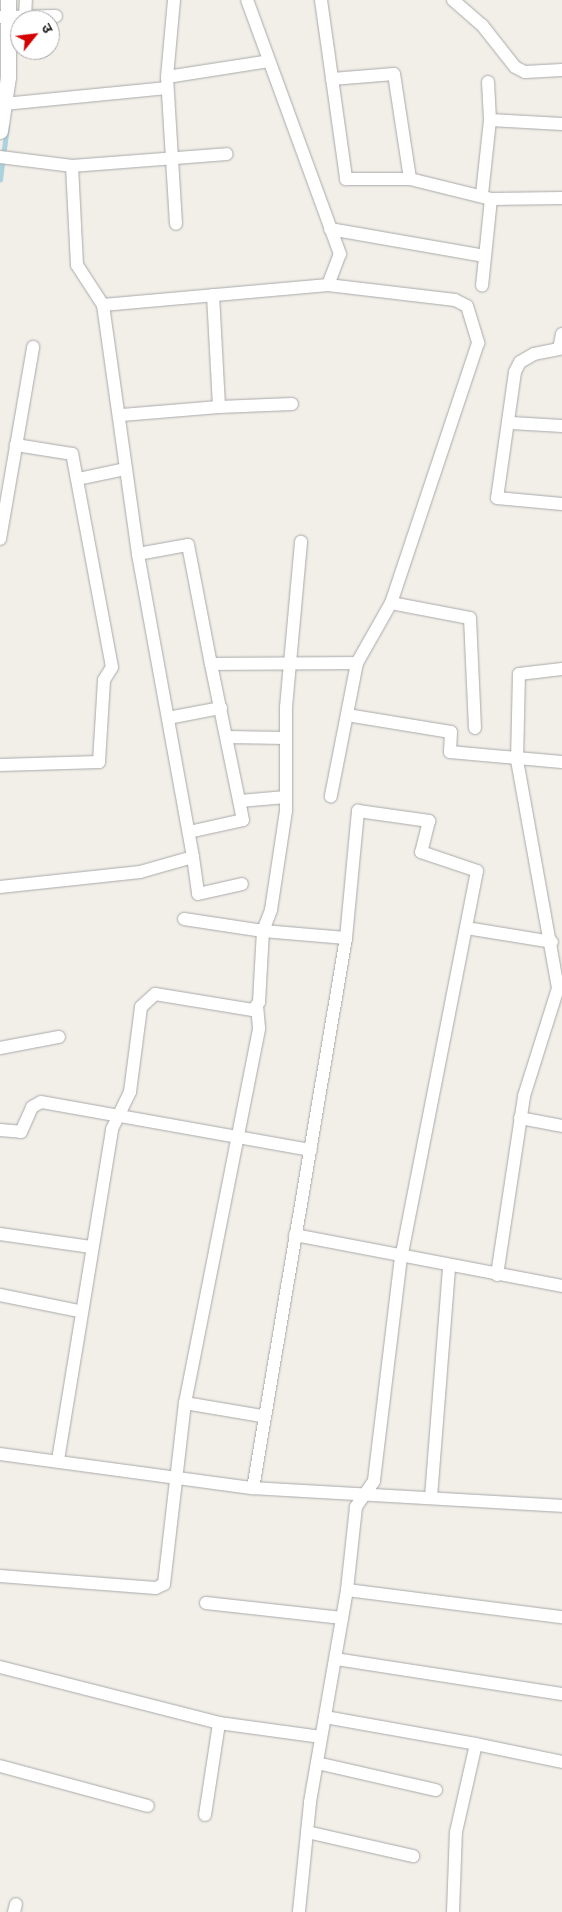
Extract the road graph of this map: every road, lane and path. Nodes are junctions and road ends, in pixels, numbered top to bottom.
1 (8, 0) edge
2 (174, 0) edge
3 (247, 0) edge
4 (321, 0) edge
5 (453, 0) edge
6 (4, 17) edge
7 (269, 61) junction
8 (562, 70) edge
9 (4, 77) edge
10 (332, 78) junction
11 (488, 82) dead end
12 (167, 83) junction
13 (4, 104) junction
14 (490, 120) junction
15 (562, 124) edge
16 (0, 131) edge
17 (227, 154) dead end
18 (0, 157) edge
19 (171, 157) junction
20 (72, 166) junction
21 (410, 180) junction
22 (486, 197) junction
23 (562, 198) edge
24 (176, 224) dead end
25 (330, 229) junction
26 (485, 256) junction
27 (328, 285) junction
28 (482, 286) dead end
29 (213, 295) junction
30 (103, 305) junction
31 (562, 334) edge
32 (33, 347) dead end
33 (560, 350) edge
34 (292, 404) dead end
35 (219, 407) junction
36 (122, 415) junction
37 (511, 423) junction
38 (562, 426) edge
39 (16, 445) junction
40 (126, 470) junction
41 (78, 478) junction
42 (562, 504) edge
43 (0, 539) edge
44 (301, 542) dead end
45 (138, 554) junction
46 (391, 603) junction
47 (357, 663) junction
48 (211, 664) junction
49 (290, 664) junction
50 (562, 669) edge
51 (220, 708) junction
52 (347, 715) junction
53 (168, 718) junction
54 (475, 728) dead end
55 (226, 737) junction
56 (286, 738) junction
57 (518, 762) junction
58 (562, 762) edge
59 (0, 765) edge
60 (331, 796) dead end
61 (286, 797) junction
62 (240, 801) junction
63 (189, 832) junction
64 (193, 857) junction
65 (242, 884) dead end
66 (0, 886) edge
67 (184, 920) dead end
68 (466, 928) junction
69 (556, 929) edge
70 (263, 932) junction
71 (346, 938) junction
72 (552, 942) junction
73 (560, 988) edge
74 (257, 1007) junction
75 (59, 1037) dead end
76 (0, 1048) edge
77 (120, 1114) junction
78 (520, 1118) junction
79 (562, 1126) edge
80 (0, 1130) edge
81 (237, 1135) junction
82 (311, 1150) junction
83 (0, 1234) edge
84 (295, 1235) junction
85 (91, 1247) junction
86 (401, 1257) junction
87 (449, 1266) junction
88 (497, 1275) junction
89 (562, 1286) edge
90 (0, 1295) edge
91 (79, 1311) junction
92 (185, 1403) junction
93 (262, 1416) junction
94 (0, 1454) edge
95 (58, 1460) junction
96 (179, 1480) junction
97 (253, 1488) junction
98 (364, 1493) junction
99 (431, 1497) junction
100 (562, 1506) edge
101 (0, 1576) edge
102 (347, 1590) junction
103 (206, 1603) dead end
104 (562, 1617) edge
105 (342, 1618) junction
106 (336, 1659) junction
107 (0, 1667) edge
108 (562, 1694) edge
109 (325, 1716) junction
110 (219, 1723) junction
111 (321, 1737) junction
112 (476, 1744) junction
113 (562, 1762) edge
114 (316, 1763) junction
115 (0, 1766) edge
116 (436, 1790) dead end
117 (148, 1806) dead end
118 (205, 1816) dead end
119 (307, 1832) junction
120 (413, 1856) dead end
121 (299, 1912) edge
122 (453, 1912) edge

1 - 6 street
2 - 12 street
3 - 7 street
4 - 10 street
5 - 8 street
6 - 9 street
7 - 12 street
7 - 25 street
9 - 13 street
10 - 21 street
10 - 21 street
11 - 14 street
12 - 13 street
12 - 19 street
13 - 16 street
14 - 15 street
14 - 22 street
17 - 19 street
18 - 20 street
19 - 20 street
19 - 24 street
20 - 30 street
21 - 22 street
22 - 23 street
22 - 26 street
25 - 26 street
25 - 27 street
26 - 28 street
27 - 29 street
27 - 46 street
29 - 30 street
29 - 35 street
30 - 36 street
31 - 33 street
32 - 39 street
33 - 37 street
34 - 35 street
35 - 36 street
36 - 40 street
37 - 38 street
37 - 42 street
39 - 41 street
39 - 43 street
40 - 41 street
40 - 45 street
41 - 59 street
44 - 49 street
45 - 48 street
45 - 53 street
46 - 47 street
46 - 54 street
47 - 49 street
47 - 52 street
48 - 49 street
48 - 51 street
49 - 56 street
50 - 57 street
51 - 53 street
51 - 55 street
52 - 57 street
52 - 60 street
53 - 63 street
55 - 56 street
55 - 62 street
56 - 61 street
57 - 58 street
57 - 69 street
61 - 62 street
61 - 70 street
62 - 63 street
63 - 64 street
64 - 65 street
64 - 66 street
67 - 70 street
68 - 71 street
68 - 72 street
68 - 86 street
69 - 72 street
70 - 71 street
70 - 74 street
71 - 82 street
72 - 73 street
73 - 78 street
74 - 77 street
74 - 81 street
75 - 76 street
77 - 80 street
77 - 81 street
77 - 85 street
78 - 79 street
78 - 88 street
81 - 82 street
81 - 92 street
82 - 84 street
83 - 85 street
84 - 86 street
84 - 93 street
85 - 91 street
86 - 87 street
86 - 98 street
87 - 88 street
87 - 99 street
88 - 89 street
90 - 91 street
91 - 95 street
92 - 93 street
92 - 96 street
93 - 97 street
94 - 95 street
95 - 96 street
96 - 97 street
96 - 101 street
97 - 98 street
98 - 99 street
98 - 102 street
99 - 100 street
102 - 104 street
102 - 105 street
103 - 105 street
105 - 106 street
106 - 108 street
106 - 109 street
107 - 110 street
109 - 111 street
109 - 112 street
110 - 111 street
110 - 118 street
111 - 114 street
112 - 113 street
112 - 122 street
114 - 116 street
114 - 119 street
115 - 117 street
119 - 120 street
119 - 121 street

